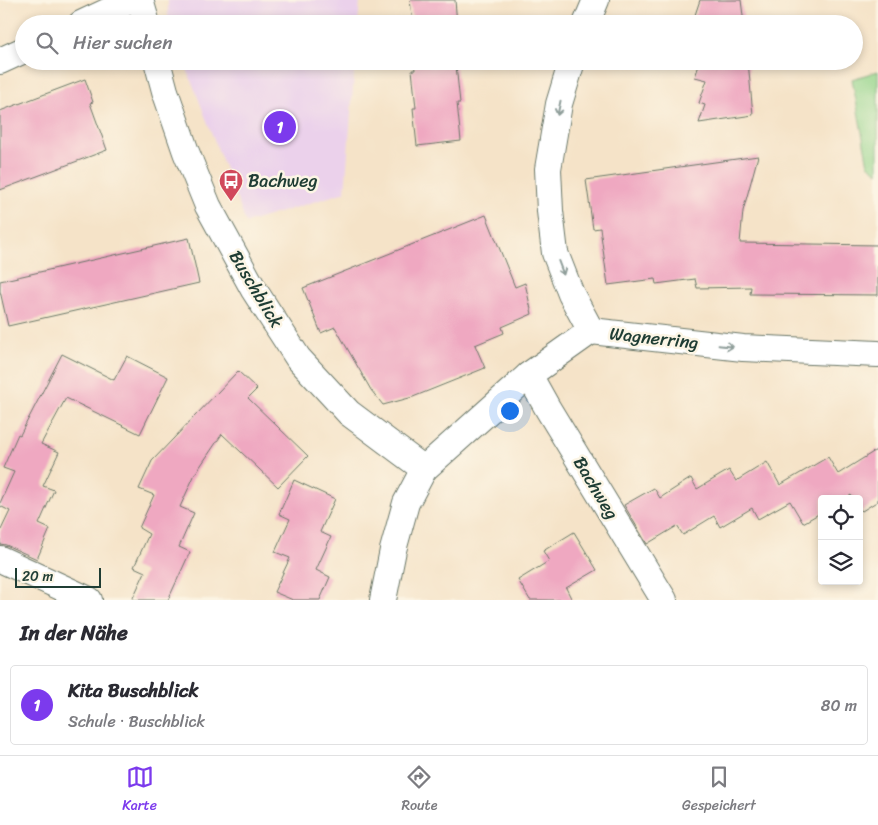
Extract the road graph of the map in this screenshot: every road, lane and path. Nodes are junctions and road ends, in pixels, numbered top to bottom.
1 (132, 0) edge
2 (140, 0) edge
3 (596, 0) edge
4 (100, 15) edge
5 (144, 15) edge
6 (590, 15) edge
7 (15, 54) edge
8 (0, 61) edge
9 (160, 70) edge
10 (569, 70) edge
11 (591, 331) junction
12 (878, 354) edge
13 (529, 375) junction
14 (424, 469) junction
15 (0, 558) edge
16 (89, 600) edge
17 (383, 600) edge
18 (664, 600) edge

1 - 4 street
2 - 5 street
3 - 6 street
7 - 8 street
9 - 14 street, Buschblick
10 -> 11 street, Wagnerring
11 -> 12 street, Wagnerring
11 - 13 street
13 - 14 street
13 - 18 street, Bachweg
14 - 17 street
15 - 16 street

